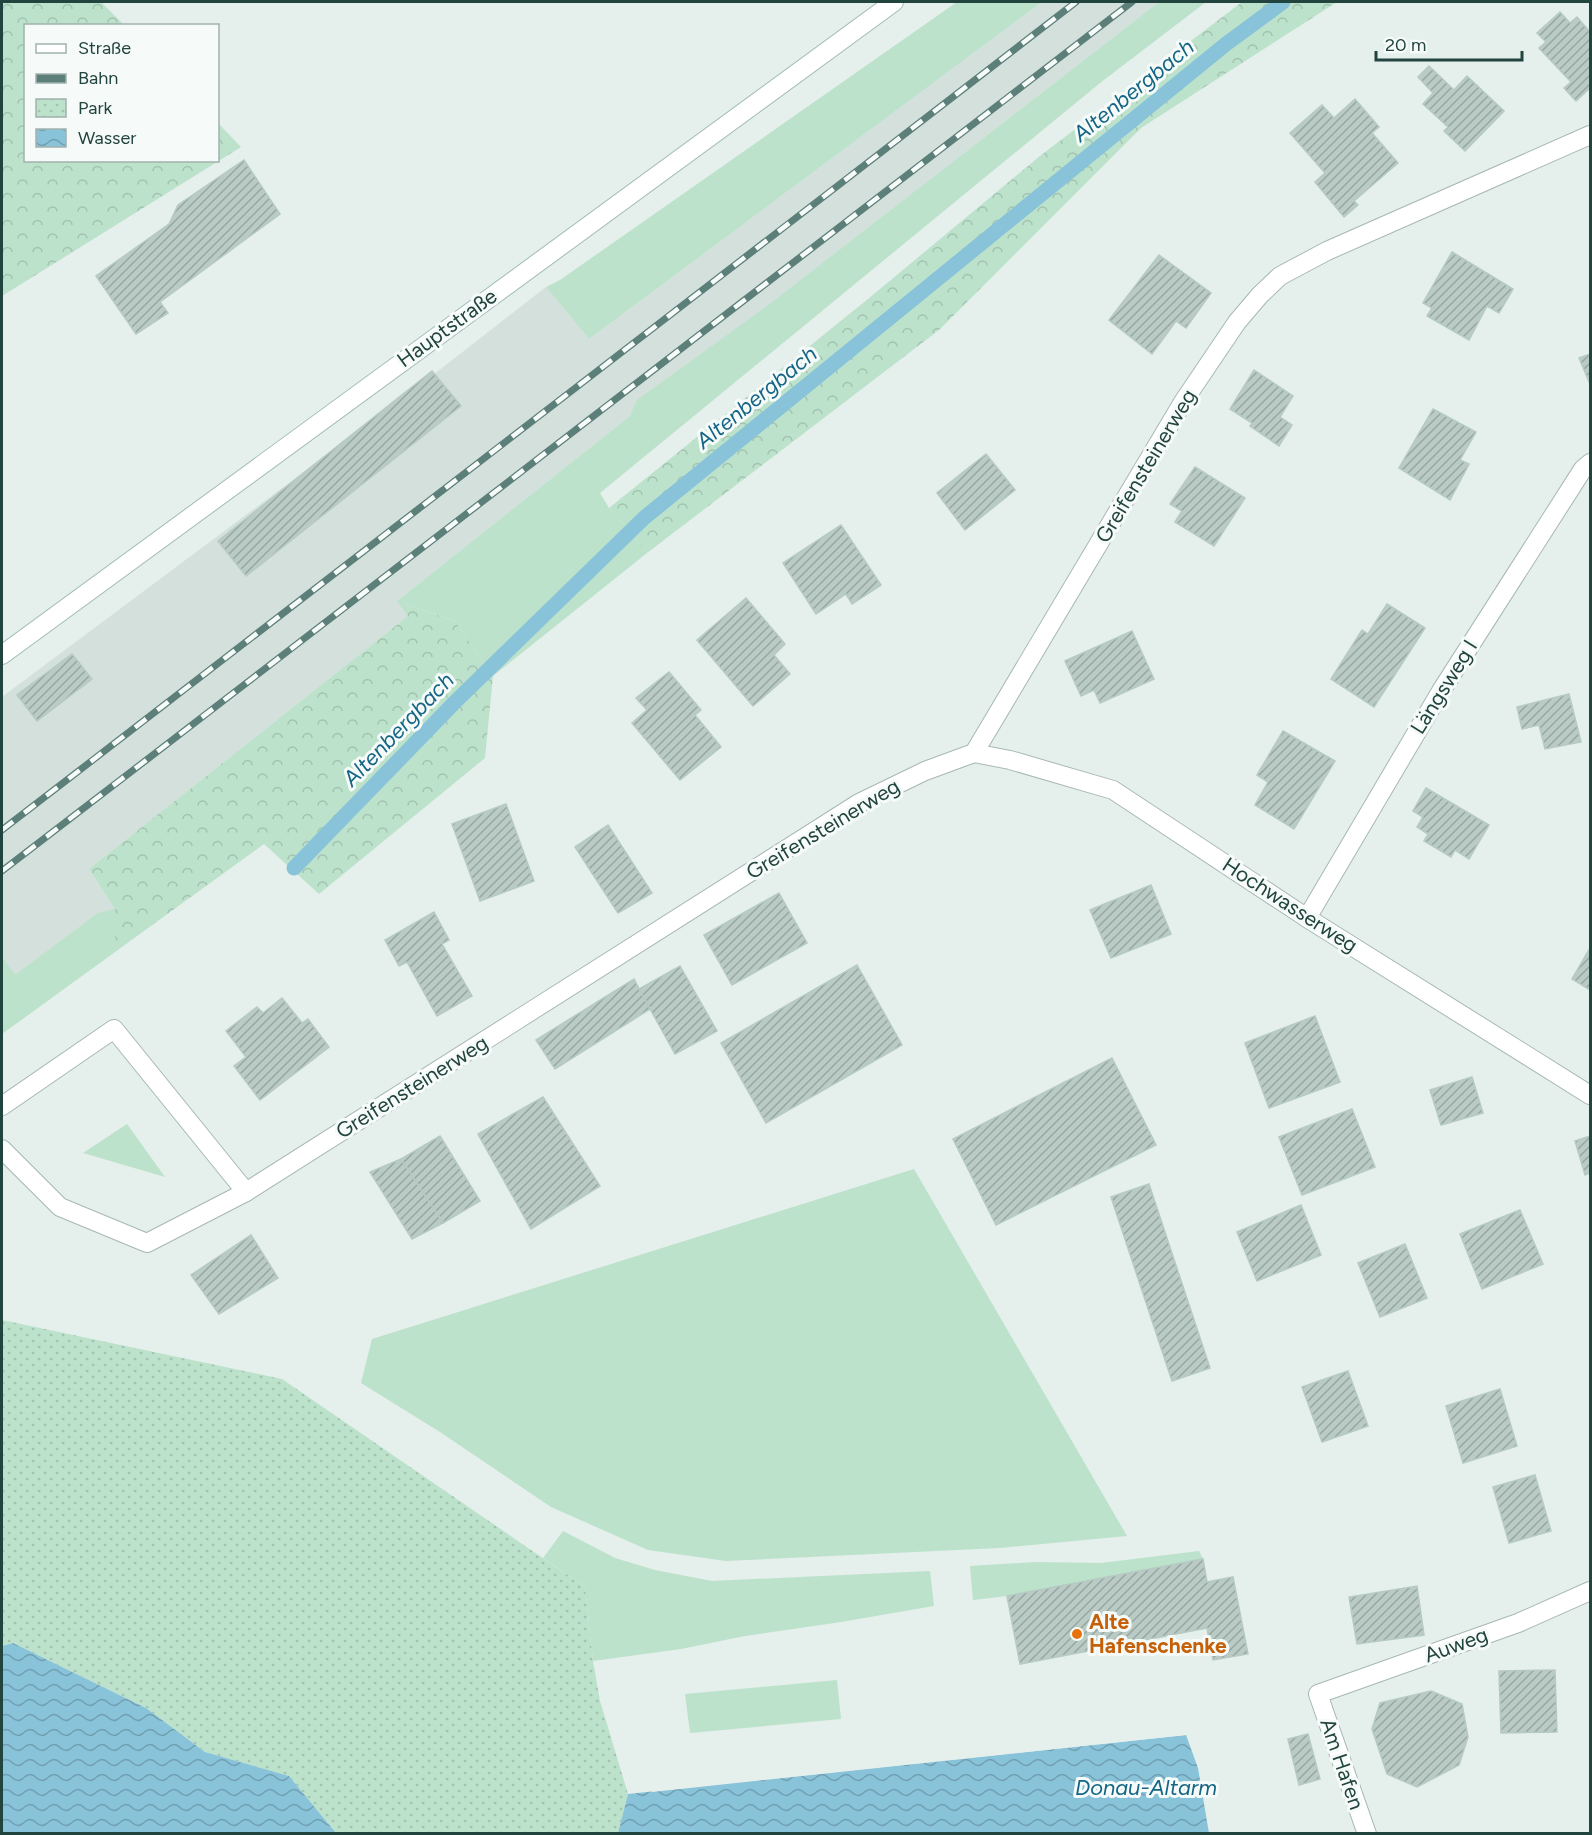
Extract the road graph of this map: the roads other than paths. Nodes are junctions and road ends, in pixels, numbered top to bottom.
1 (894, 2) edge
2 (1590, 135) edge
3 (1590, 463) edge
4 (2, 655) edge
5 (974, 753) junction
6 (1307, 918) junction
7 (1590, 1095) edge
8 (2, 1106) edge
9 (2, 1149) edge
10 (246, 1192) junction
11 (1590, 1591) edge
12 (1318, 1694) joint
13 (1367, 1833) edge

1 - 4 street, Hauptstraße
2 - 5 street, Greifensteinerweg
3 - 6 street, Längsweg I
5 - 6 street, Hochwasserweg
5 - 10 street, Greifensteinerweg
6 - 7 street, Hochwasserweg
8 - 10 street
9 - 10 street, Greifensteinerweg
11 - 12 street, Auweg
12 - 13 street, Am Hafen

